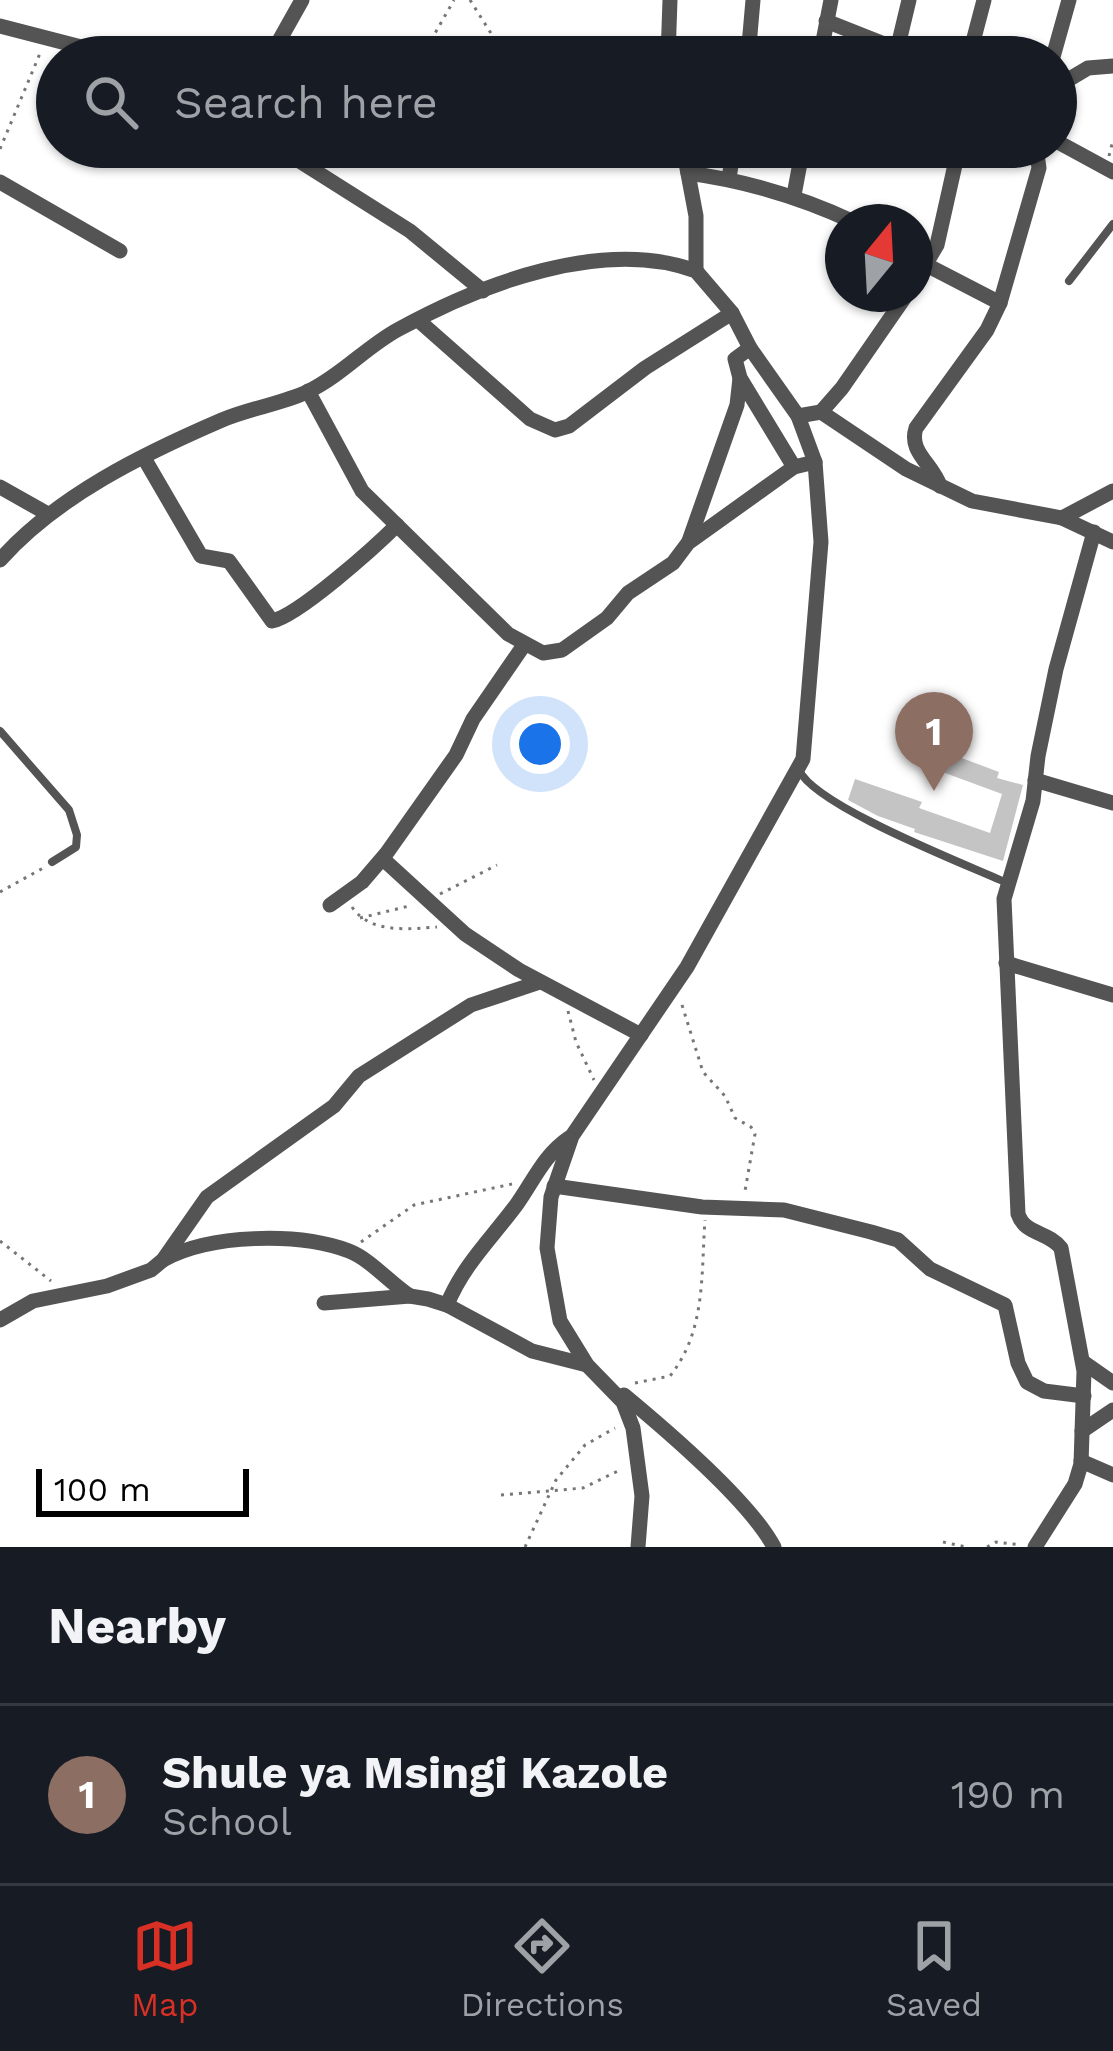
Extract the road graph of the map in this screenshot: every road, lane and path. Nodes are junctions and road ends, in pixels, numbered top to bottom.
1 (302, 0) edge
2 (454, 0) edge
3 (470, 0) edge
4 (670, 0) edge
5 (753, 0) edge
6 (831, 0) edge
7 (909, 0) edge
8 (985, 0) edge
9 (1069, 0) edge
10 (826, 22) junction
11 (0, 26) edge
12 (38, 36) edge
13 (282, 36) edge
14 (433, 36) edge
15 (493, 36) edge
16 (669, 36) edge
17 (750, 36) edge
18 (824, 36) edge
19 (868, 36) edge
20 (900, 36) edge
21 (975, 36) edge
22 (1059, 36) edge
23 (36, 62) edge
24 (1113, 66) edge
25 (1077, 75) edge
26 (0, 149) edge
27 (1077, 152) edge
28 (310, 168) edge
29 (687, 168) edge
30 (731, 168) edge
31 (799, 168) edge
32 (954, 168) edge
33 (1039, 168) edge
34 (1113, 172) edge
35 (688, 173) junction
36 (730, 178) junction
37 (0, 182) edge
38 (794, 195) junction
39 (825, 209) edge
40 (1113, 224) edge
41 (933, 249) edge
42 (120, 251) dead end
43 (933, 268) edge
44 (696, 271) junction
45 (1069, 281) dead end
46 (483, 291) junction
47 (1000, 303) junction
48 (895, 312) edge
49 (733, 313) junction
50 (418, 320) junction
51 (750, 348) junction
52 (740, 378) junction
53 (308, 392) junction
54 (821, 412) junction
55 (797, 416) junction
56 (144, 458) junction
57 (815, 462) junction
58 (794, 467) junction
59 (940, 486) junction
60 (0, 487) edge
61 (1113, 491) edge
62 (48, 514) junction
63 (1062, 518) junction
64 (397, 525) junction
65 (1094, 532) junction
66 (1113, 542) edge
67 (688, 543) junction
68 (0, 560) edge
69 (524, 645) junction
70 (0, 731) edge
71 (799, 768) junction
72 (1035, 781) junction
73 (1113, 803) edge
74 (383, 859) junction
75 (52, 862) joint
76 (497, 865) dead end
77 (1007, 884) junction
78 (0, 892) edge
79 (337, 901) joint
80 (429, 901) junction
81 (360, 918) junction
82 (457, 926) junction
83 (1006, 962) junction
84 (540, 982) junction
85 (674, 986) junction
86 (560, 992) junction
87 (1113, 995) edge
88 (641, 1035) junction
89 (599, 1093) junction
90 (572, 1136) junction
91 (532, 1180) junction
92 (554, 1186) junction
93 (743, 1206) junction
94 (706, 1207) junction
95 (0, 1241) edge
96 (343, 1249) junction
97 (163, 1260) junction
98 (66, 1293) junction
99 (410, 1296) junction
100 (324, 1303) dead end
101 (447, 1305) junction
102 (0, 1320) edge
103 (1083, 1362) junction
104 (586, 1365) junction
105 (1113, 1383) edge
106 (609, 1386) junction
107 (1084, 1396) junction
108 (1113, 1410) edge
109 (630, 1414) junction
110 (1082, 1430) junction
111 (638, 1458) junction
112 (1081, 1461) junction
113 (1113, 1475) edge
114 (548, 1491) junction
115 (501, 1495) dead end
116 (943, 1543) dead end
117 (525, 1547) edge
118 (638, 1547) edge
119 (774, 1547) edge
120 (965, 1547) edge
121 (987, 1547) edge
122 (1035, 1547) edge

1 - 13 street
2 - 14 path
3 - 15 path
4 - 16 street
5 - 17 street
6 - 10 street
7 - 20 street
8 - 21 street
9 - 22 street
10 - 18 street
10 - 19 street
11 - 12 street
23 - 26 path
24 - 25 street
27 - 34 street
28 - 46 street
29 - 35 street
30 - 36 street
31 - 38 street
32 - 41 street
33 - 47 street
35 - 36 street
35 - 44 street
36 - 38 street
37 - 42 street
38 - 39 street
40 - 45 lane
43 - 47 street
44 - 46 street
44 - 49 street
46 - 50 street
47 - 59 street
48 - 54 street
49 - 50 street
49 - 51 street
50 - 53 street
51 - 52 street
51 - 55 street
52 - 58 street
52 - 67 street
53 - 56 street
53 - 64 street
54 - 55 street
54 - 59 street
55 - 57 street
56 - 62 street
56 - 64 street
57 - 58 street
57 - 71 street
58 - 67 street
59 - 63 street
60 - 62 street
61 - 63 street
62 - 68 street
63 - 65 street
64 - 69 street
65 - 66 street
65 - 72 street
67 - 69 street
69 - 74 street
70 - 75 lane
71 - 77 lane
71 - 85 street
72 - 73 street
72 - 77 street
74 - 79 street
74 - 80 street
75 - 78 path
76 - 80 path
77 - 83 street
79 - 81 path
80 - 81 path
80 - 82 street
81 - 82 path
82 - 84 street
83 - 87 street
83 - 103 street
84 - 86 street
84 - 97 street
85 - 88 street
85 - 93 path
86 - 88 street
86 - 89 path
88 - 89 street
89 - 90 street
90 - 91 street
90 - 92 street
91 - 96 path
91 - 101 street
92 - 94 street
92 - 104 street
93 - 94 street
93 - 107 street
94 - 106 path
95 - 98 path
96 - 97 street
96 - 99 street
97 - 98 street
98 - 102 street
99 - 100 street
99 - 101 street
101 - 104 street
103 - 105 street
103 - 107 street
104 - 106 street
106 - 109 street
106 - 119 street
107 - 110 street
108 - 110 street
109 - 111 street
109 - 114 path
110 - 112 street
111 - 114 path
111 - 118 street
112 - 113 street
112 - 122 street
114 - 115 path
114 - 117 path
116 - 120 path
121 - 122 path

